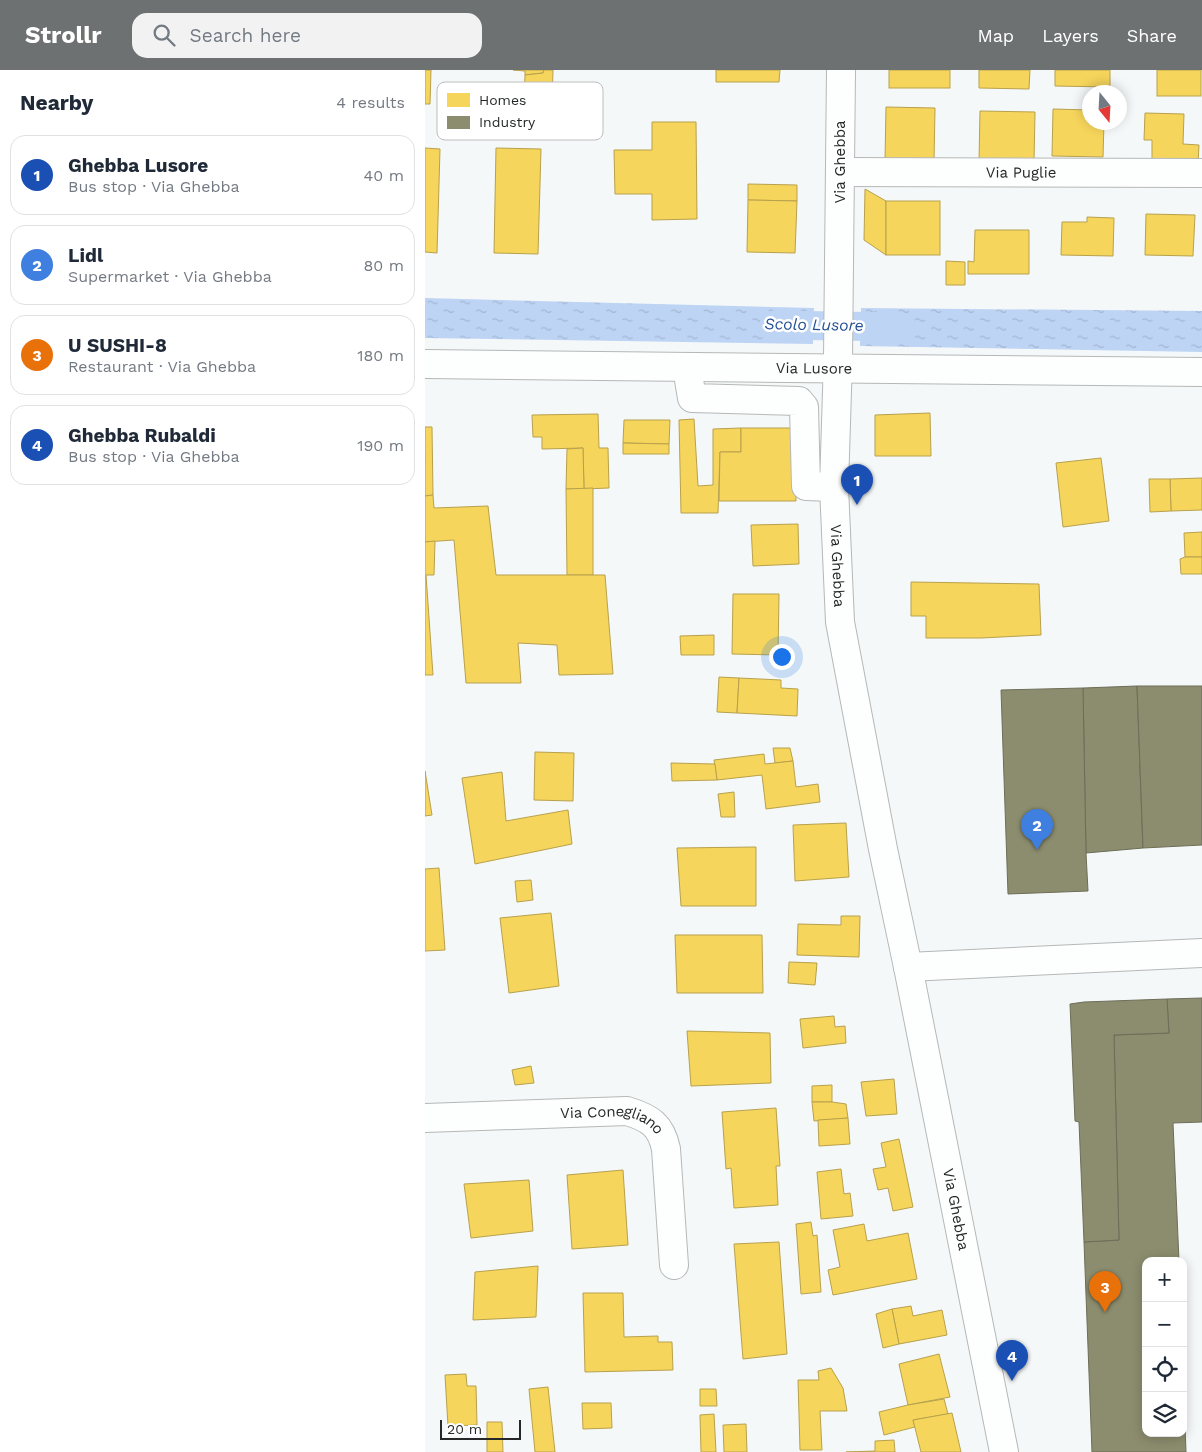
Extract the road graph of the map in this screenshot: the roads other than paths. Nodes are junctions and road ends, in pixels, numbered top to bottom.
1 (841, 70) edge
2 (840, 172) junction
3 (1202, 173) edge
4 (425, 364) edge
5 (838, 364) junction
6 (687, 368) junction
7 (1202, 372) edge
8 (834, 487) junction
9 (1202, 952) edge
10 (908, 967) junction
11 (425, 1118) edge
12 (674, 1265) dead end
13 (1004, 1452) edge

1 - 2 street, Via Ghebba
2 - 3 street, Via Puglie
2 - 5 street, Via Ghebba
4 - 6 street, Via Lusore
5 - 6 street, Via Lusore
5 - 7 street, Via Lusore
5 - 8 street, Via Ghebba
6 - 8 street
8 - 10 street, Via Ghebba
9 - 10 street
10 - 13 street, Via Ghebba
11 - 12 street, Via Conegliano

